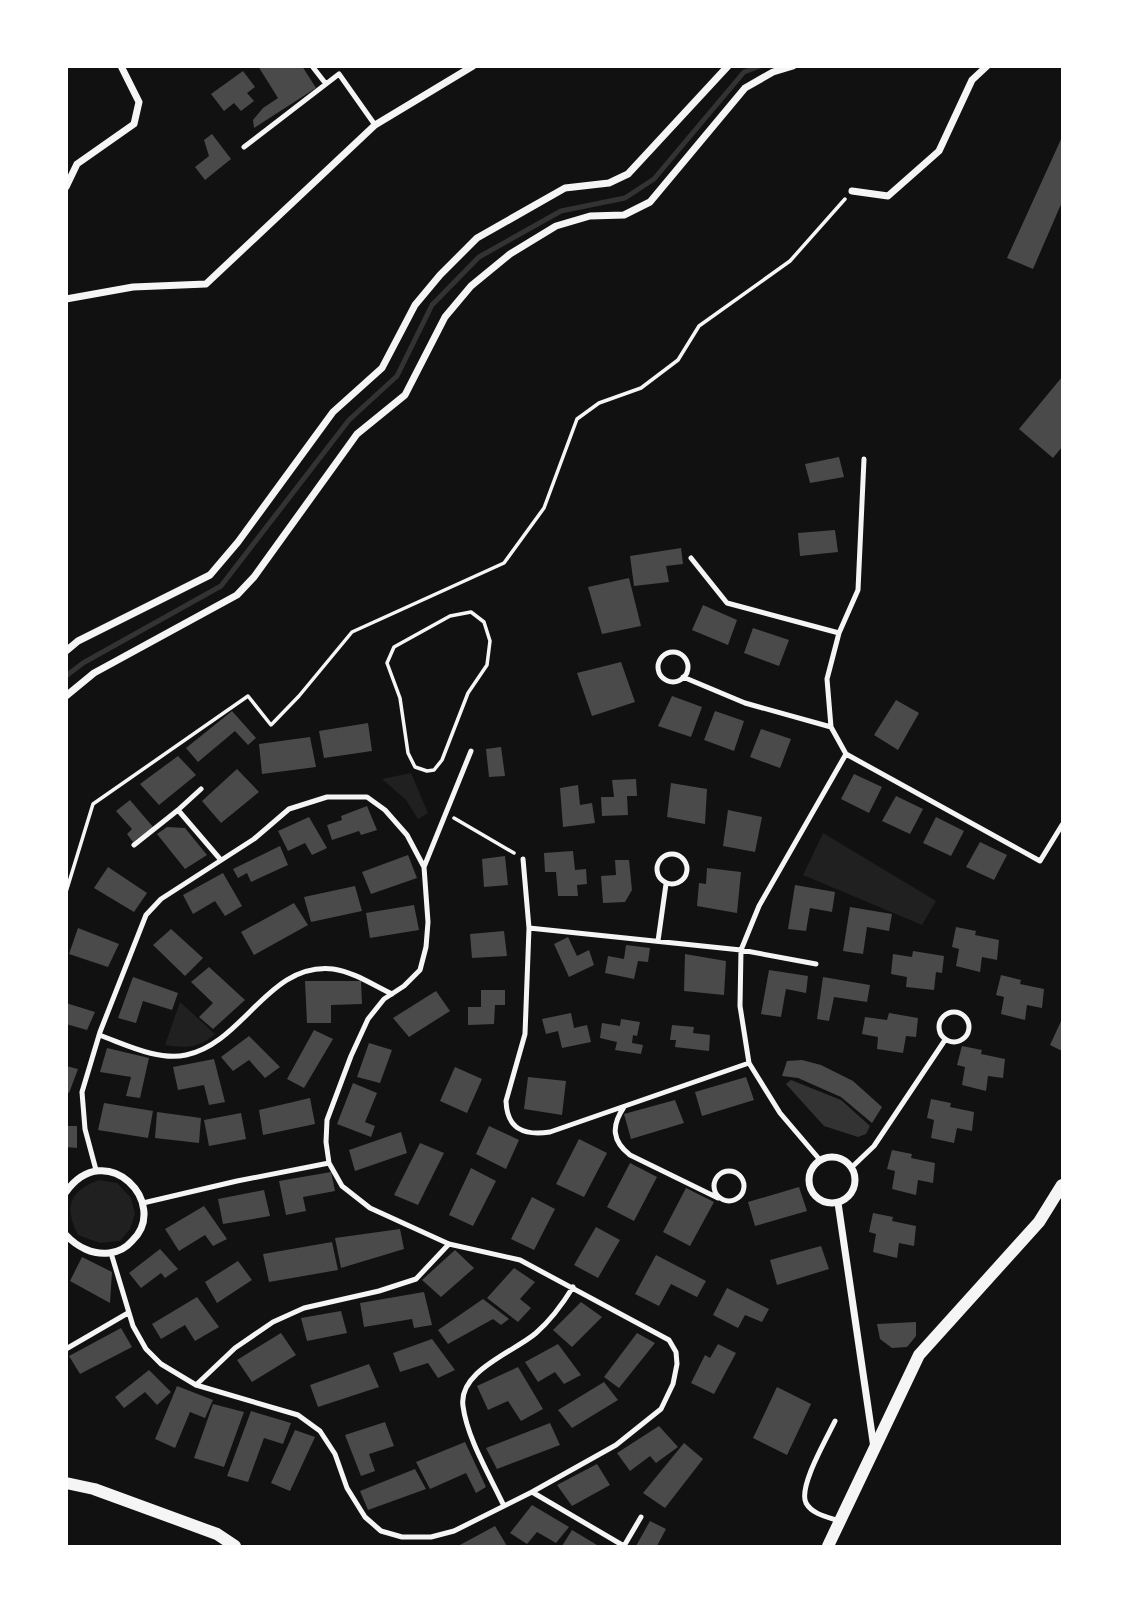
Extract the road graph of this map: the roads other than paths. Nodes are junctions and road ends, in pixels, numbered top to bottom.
1 (121, 66) edge
2 (313, 66) edge
3 (473, 66) edge
4 (728, 66) edge
5 (793, 66) edge
6 (987, 66) edge
7 (326, 84) junction
8 (374, 125) junction
9 (244, 147) dead end
10 (66, 187) edge
11 (852, 191) road end
12 (66, 299) edge
13 (864, 459) dead end
14 (691, 558) dead end
15 (838, 632) junction
16 (66, 651) edge
17 (683, 677) junction
18 (66, 696) edge
19 (831, 727) junction
20 (471, 751) dead end
21 (846, 754) junction
22 (201, 789) dead end
23 (178, 810) junction
24 (1062, 825) edge
25 (134, 845) dead end
26 (220, 859) junction
27 (523, 859) road end
28 (424, 867) junction
29 (666, 884) junction
30 (529, 928) junction
31 (658, 941) junction
32 (741, 950) junction
33 (816, 964) dead end
34 (392, 994) junction
35 (99, 1035) junction
36 (945, 1041) junction
37 (749, 1063) junction
38 (624, 1107) junction
39 (820, 1160) junction
40 (328, 1163) junction
41 (852, 1167) junction
42 (96, 1170) junction
43 (1062, 1185) edge
44 (66, 1192) edge
45 (718, 1198) junction
46 (143, 1202) junction
47 (838, 1203) junction
48 (66, 1235) edge
49 (449, 1244) junction
50 (111, 1253) junction
51 (573, 1287) junction
52 (128, 1314) junction
53 (66, 1349) edge
54 (196, 1385) junction
55 (835, 1421) dead end
56 (874, 1449) junction
57 (66, 1483) edge
58 (532, 1492) junction
59 (505, 1506) junction
60 (641, 1517) dead end
61 (839, 1521) junction
62 (235, 1546) edge
63 (624, 1546) edge
64 (828, 1546) edge

1 - 10 street
2 - 7 lane
3 - 8 street
4 - 16 street
5 - 18 street
6 - 11 street
7 - 8 lane
7 - 9 lane
8 - 12 street
13 - 15 lane
14 - 15 lane
15 - 19 lane
17 - 17 lane
17 - 19 lane
19 - 21 lane
20 - 28 lane
21 - 24 lane
21 - 32 lane
22 - 23 lane
23 - 25 lane
23 - 26 lane
26 - 28 lane
26 - 35 lane
27 - 30 lane
28 - 34 lane
29 - 29 lane
29 - 31 lane
30 - 31 lane
30 - 38 lane
31 - 32 lane
32 - 33 lane
32 - 37 lane
34 - 35 lane
34 - 40 lane
35 - 42 lane
36 - 36 lane
36 - 41 lane
37 - 38 lane
37 - 39 lane
38 - 45 lane
39 - 41 street
39 - 47 street
40 - 46 lane
40 - 49 lane
41 - 47 street
42 - 44 street
42 - 46 street
43 - 56 street
45 - 45 lane
46 - 50 street
47 - 56 street
48 - 50 street
49 - 51 lane
49 - 54 lane
50 - 52 lane
51 - 58 lane
51 - 59 lane
52 - 53 lane
52 - 54 lane
54 - 59 lane
55 - 61 lane
56 - 61 street
57 - 62 street
58 - 59 lane
58 - 63 lane
60 - 63 lane
61 - 64 street

